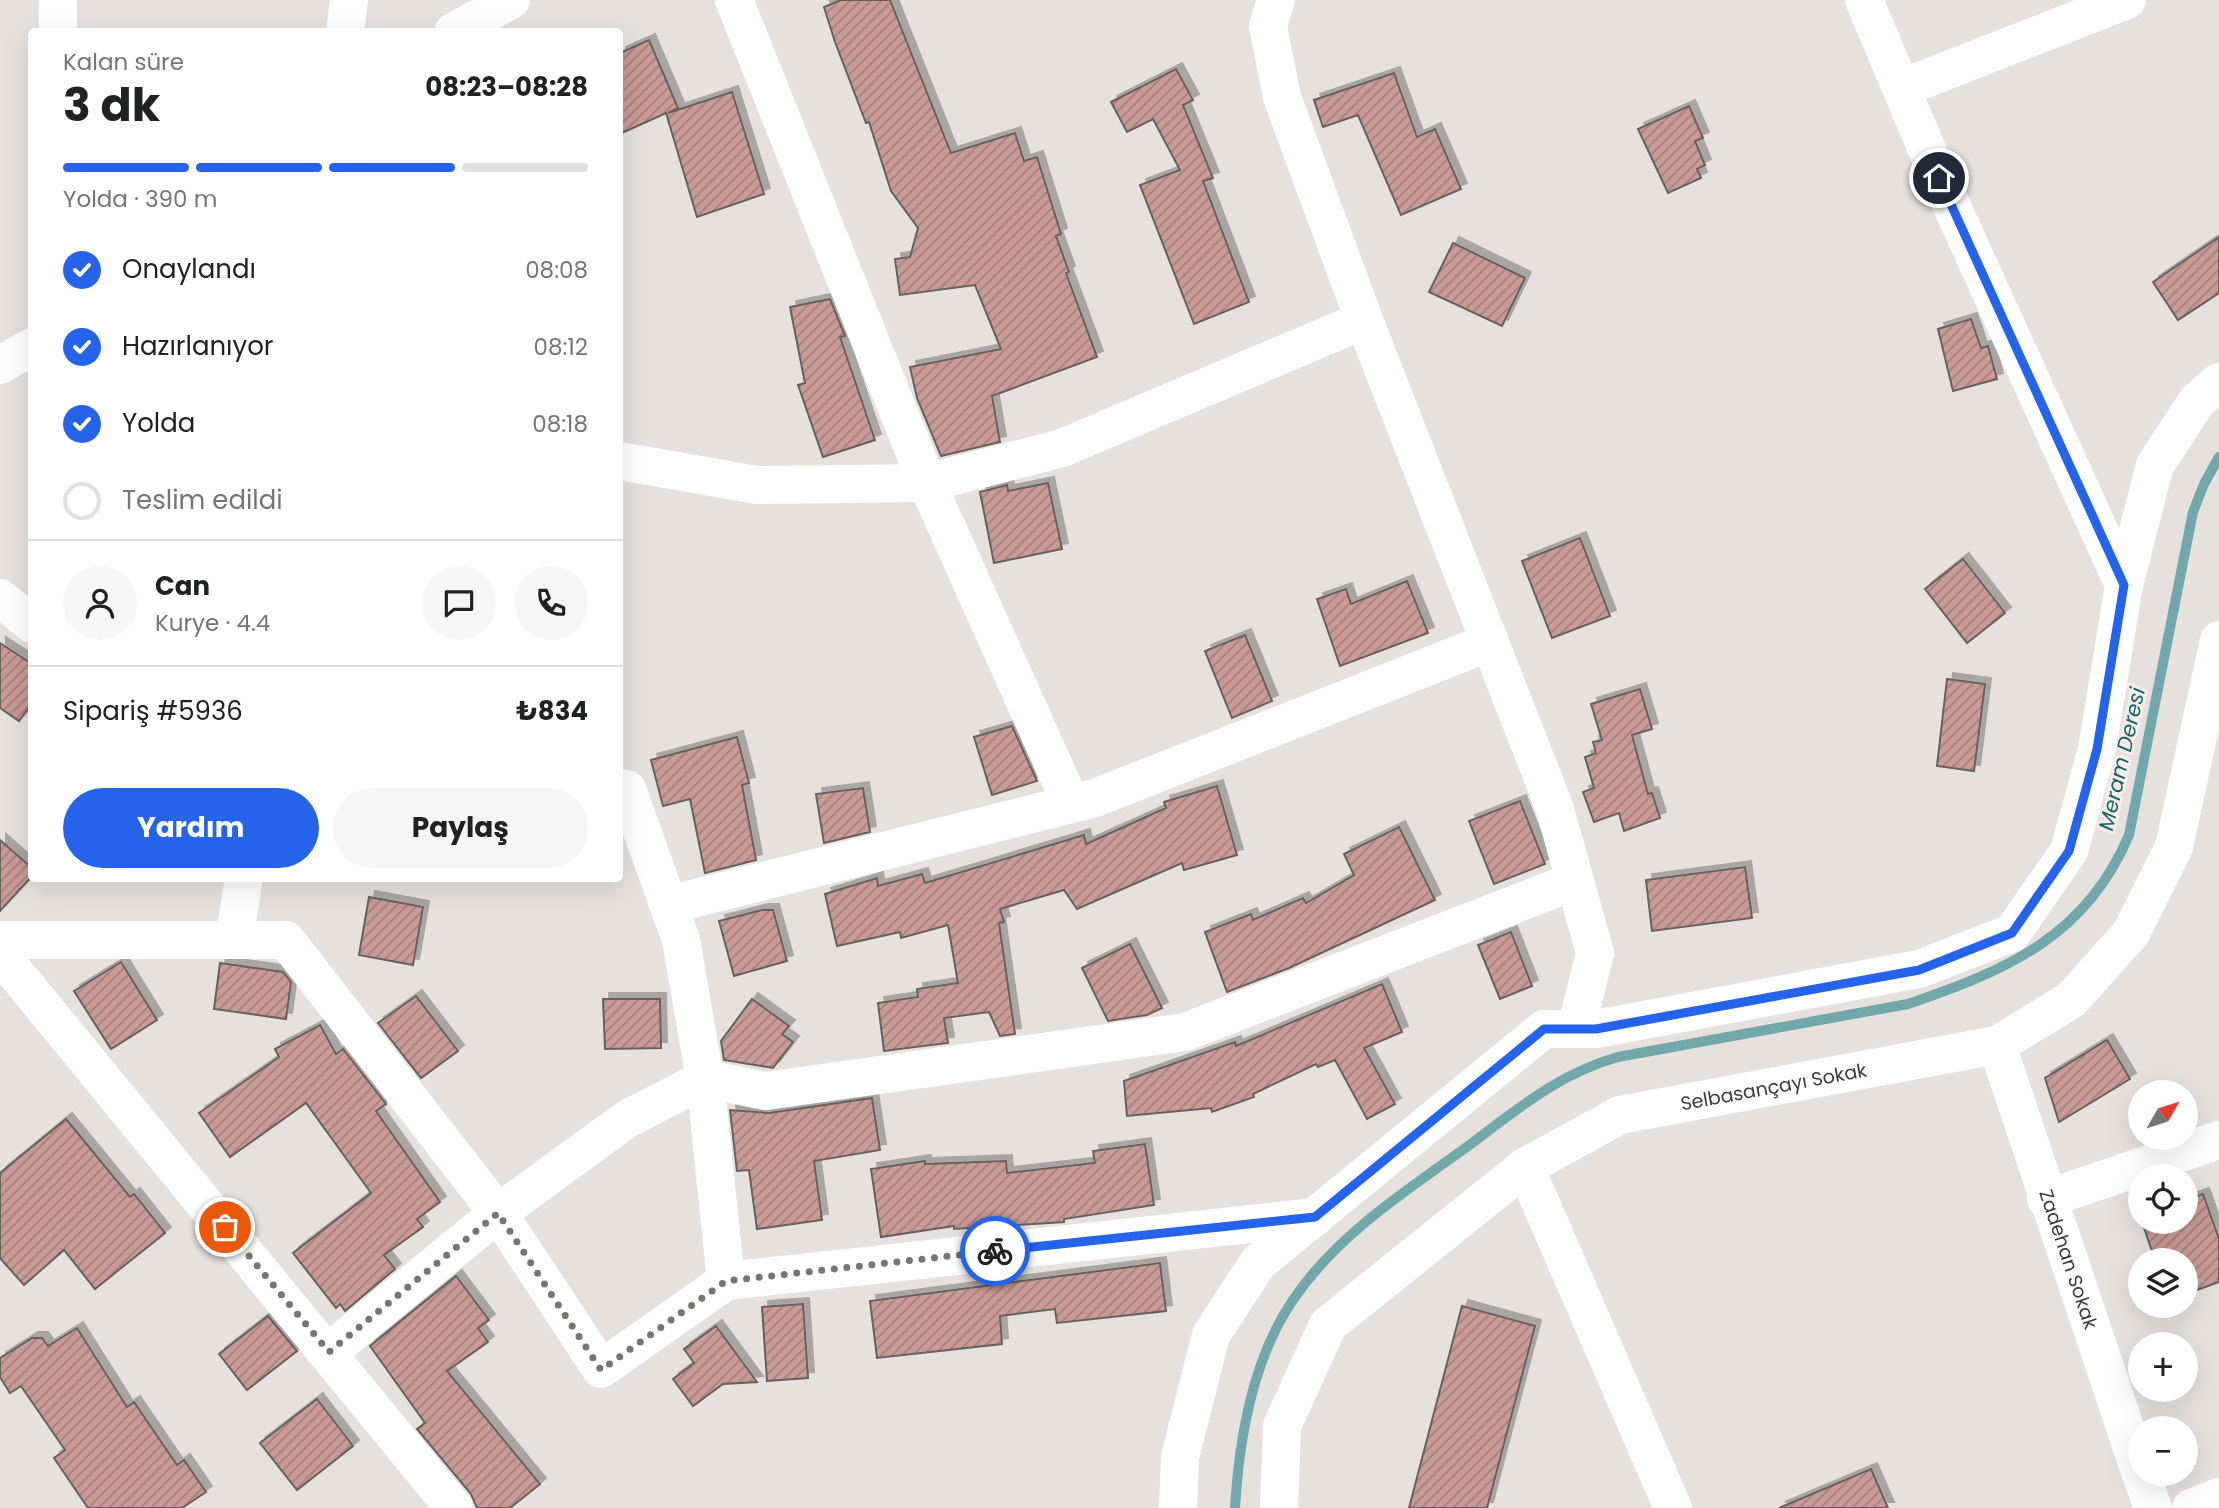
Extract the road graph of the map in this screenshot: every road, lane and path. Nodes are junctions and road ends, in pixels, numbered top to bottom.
1 (58, 0) edge
2 (349, 0) edge
3 (511, 0) edge
4 (734, 0) edge
5 (1276, 0) edge
6 (1864, 0) edge
7 (2127, 0) edge
8 (58, 28) edge
9 (346, 28) edge
10 (460, 28) edge
11 (1902, 88) junction
12 (1364, 320) junction
13 (28, 349) edge
14 (0, 365) edge
15 (2219, 383) edge
16 (623, 462) edge
17 (927, 483) junction
18 (2124, 585) junction
19 (0, 598) edge
20 (28, 621) edge
21 (2219, 640) edge
22 (1490, 642) junction
23 (623, 788) edge
24 (1071, 804) junction
25 (1575, 881) junction
26 (242, 882) edge
27 (668, 905) junction
28 (0, 940) edge
29 (234, 940) junction
30 (0, 954) edge
31 (1576, 1029) junction
32 (1997, 1045) junction
33 (705, 1079) junction
34 (2219, 1140) edge
35 (1525, 1167) junction
36 (2046, 1199) junction
37 (498, 1213) junction
38 (1315, 1217) junction
39 (726, 1281) junction
40 (329, 1352) junction
41 (2128, 1438) edge
42 (2144, 1486) edge
43 (2219, 1497) edge
44 (454, 1508) edge
45 (1178, 1508) edge
46 (1279, 1508) edge
47 (1674, 1508) edge
48 (2152, 1508) edge
49 (2191, 1508) edge

1 - 8 street
2 - 9 street
3 - 10 street
4 - 17 street
5 - 12 street
6 - 11 street
7 - 11 street
11 - 18 street
12 - 17 street
12 - 22 street
13 - 14 street
15 - 18 street
16 - 17 street
17 - 24 street
18 - 31 street
19 - 20 street
21 - 32 street, Selbasançayı Sokak
22 - 24 street
22 - 25 street
23 - 27 street
24 - 27 street
25 - 31 street
25 - 33 street
26 - 29 street
27 - 33 street
28 - 29 street
29 - 37 street
30 - 40 street
31 - 38 street
32 - 35 street, Selbasançayı Sokak
32 - 36 street, Zadehan Sokak
33 - 37 street
33 - 39 street
34 - 36 street
35 - 46 street, Selbasançayı Sokak
35 - 47 street
36 - 41 street, Zadehan Sokak
37 - 39 street
37 - 40 street
38 - 39 street
38 - 45 street
40 - 44 street
42 - 48 street, Zadehan Sokak
43 - 49 street

